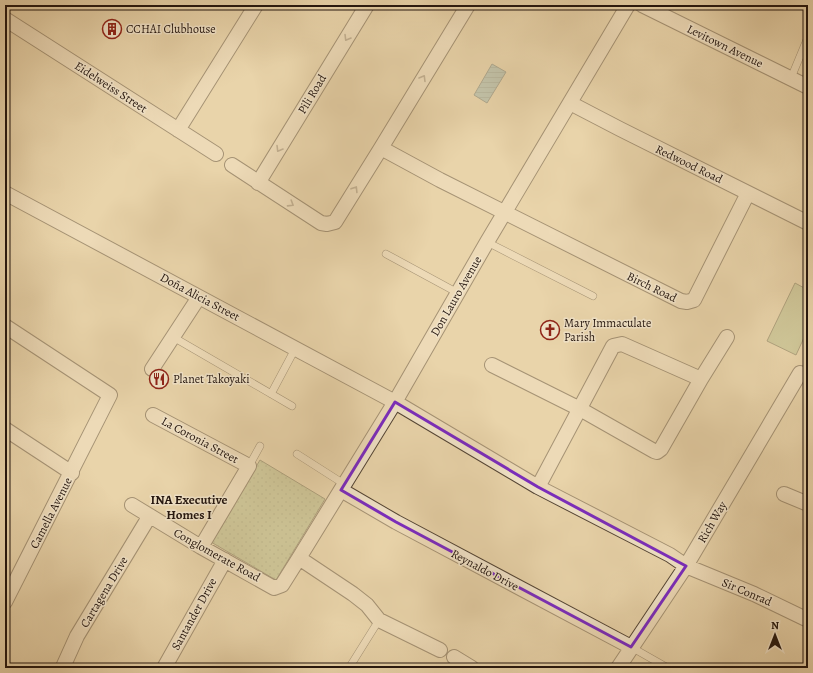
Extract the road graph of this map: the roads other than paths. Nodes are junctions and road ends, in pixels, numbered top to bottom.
1 (256, 5) edge
2 (367, 5) edge
3 (468, 5) edge
4 (628, 5) edge
5 (642, 5) edge
6 (662, 10) edge
7 (5, 19) edge
8 (808, 37) edge
9 (791, 78) junction
10 (808, 87) edge
11 (570, 103) junction
12 (178, 130) junction
13 (381, 148) junction
14 (216, 154) dead end
15 (232, 166) dead end
16 (258, 183) junction
17 (5, 193) edge
18 (748, 193) junction
19 (505, 212) junction
20 (808, 223) edge
21 (487, 242) junction
22 (386, 254) dead end
23 (458, 293) junction
24 (593, 296) dead end
25 (199, 297) junction
26 (5, 326) edge
27 (173, 337) junction
28 (726, 337) dead end
29 (295, 349) junction
30 (492, 365) dead end
31 (152, 369) dead end
32 (800, 373) dead end
33 (701, 379) junction
34 (271, 394) junction
35 (395, 402) junction
36 (292, 406) dead end
37 (580, 409) junction
38 (153, 415) dead end
39 (5, 429) edge
40 (260, 446) dead end
41 (297, 454) dead end
42 (249, 466) junction
43 (72, 473) junction
44 (343, 487) junction
45 (538, 487) junction
46 (784, 494) dead end
47 (808, 504) edge
48 (132, 505) dead end
49 (149, 517) junction
50 (201, 547) junction
51 (300, 558) junction
52 (225, 560) junction
53 (686, 566) junction
54 (282, 585) joint
55 (5, 602) edge
56 (379, 620) junction
57 (808, 620) edge
58 (631, 647) junction
59 (440, 650) dead end
60 (454, 657) dead end
61 (64, 668) edge
62 (164, 668) edge
63 (349, 668) edge
64 (472, 668) edge
65 (618, 668) edge
66 (668, 668) edge

1 - 12 street
2 -> 16 street, Pili Road
13 -> 3 street
4 - 11 street, Don Lauro Avenue
5 - 6 street, Levitown Avenue
6 - 9 street, Levitown Avenue
7 - 12 street, Eidelweiss Street
8 - 9 lane
9 - 10 street, Levitown Avenue
11 - 18 street, Redwood Road
11 - 19 street, Don Lauro Avenue
12 - 14 street, Eidelweiss Street
16 -> 13 street
13 - 19 street
15 - 16 street
17 - 25 street, Doña Alicia Street
18 - 19 street, Birch Road
18 - 20 street, Redwood Road
19 - 21 street, Don Lauro Avenue
21 - 23 street, Don Lauro Avenue
21 - 24 lane
22 - 23 lane
23 - 35 street, Don Lauro Avenue
25 - 27 street
25 - 29 street, Doña Alicia Street
26 - 43 street
27 - 31 street
27 - 34 lane
28 - 33 street
29 - 34 lane
29 - 35 street, Doña Alicia Street
30 - 37 street
32 - 53 street, Rich Way
33 - 37 street
33 - 37 street
34 - 36 lane
35 - 44 street, Don Lauro Avenue
35 - 45 street, Doña Alicia Street
37 - 45 street
38 - 42 street, La Coronia Street
39 - 43 street, Camella Avenue
40 - 42 lane
41 - 44 lane
42 - 50 street, La Coronia Street
43 - 55 street, Camella Avenue
44 - 51 street, Don Lauro Avenue
44 - 58 street, Reynaldo Drive
45 - 53 street, Sir Conrad
46 - 47 street
48 - 49 street, Conglomerate Road
49 - 50 street, Conglomerate Road
49 - 61 street, Cartagena Drive
50 - 52 street, Conglomerate Road
51 - 54 street, Don Lauro Avenue
51 - 56 street
52 - 54 street, Conglomerate Road
52 - 62 street, Santander Drive
53 - 57 street, Sir Conrad
53 - 58 street, Rich Way
56 - 59 street
56 - 63 lane
58 - 65 street, Rich Way
58 - 66 lane
60 - 64 street

